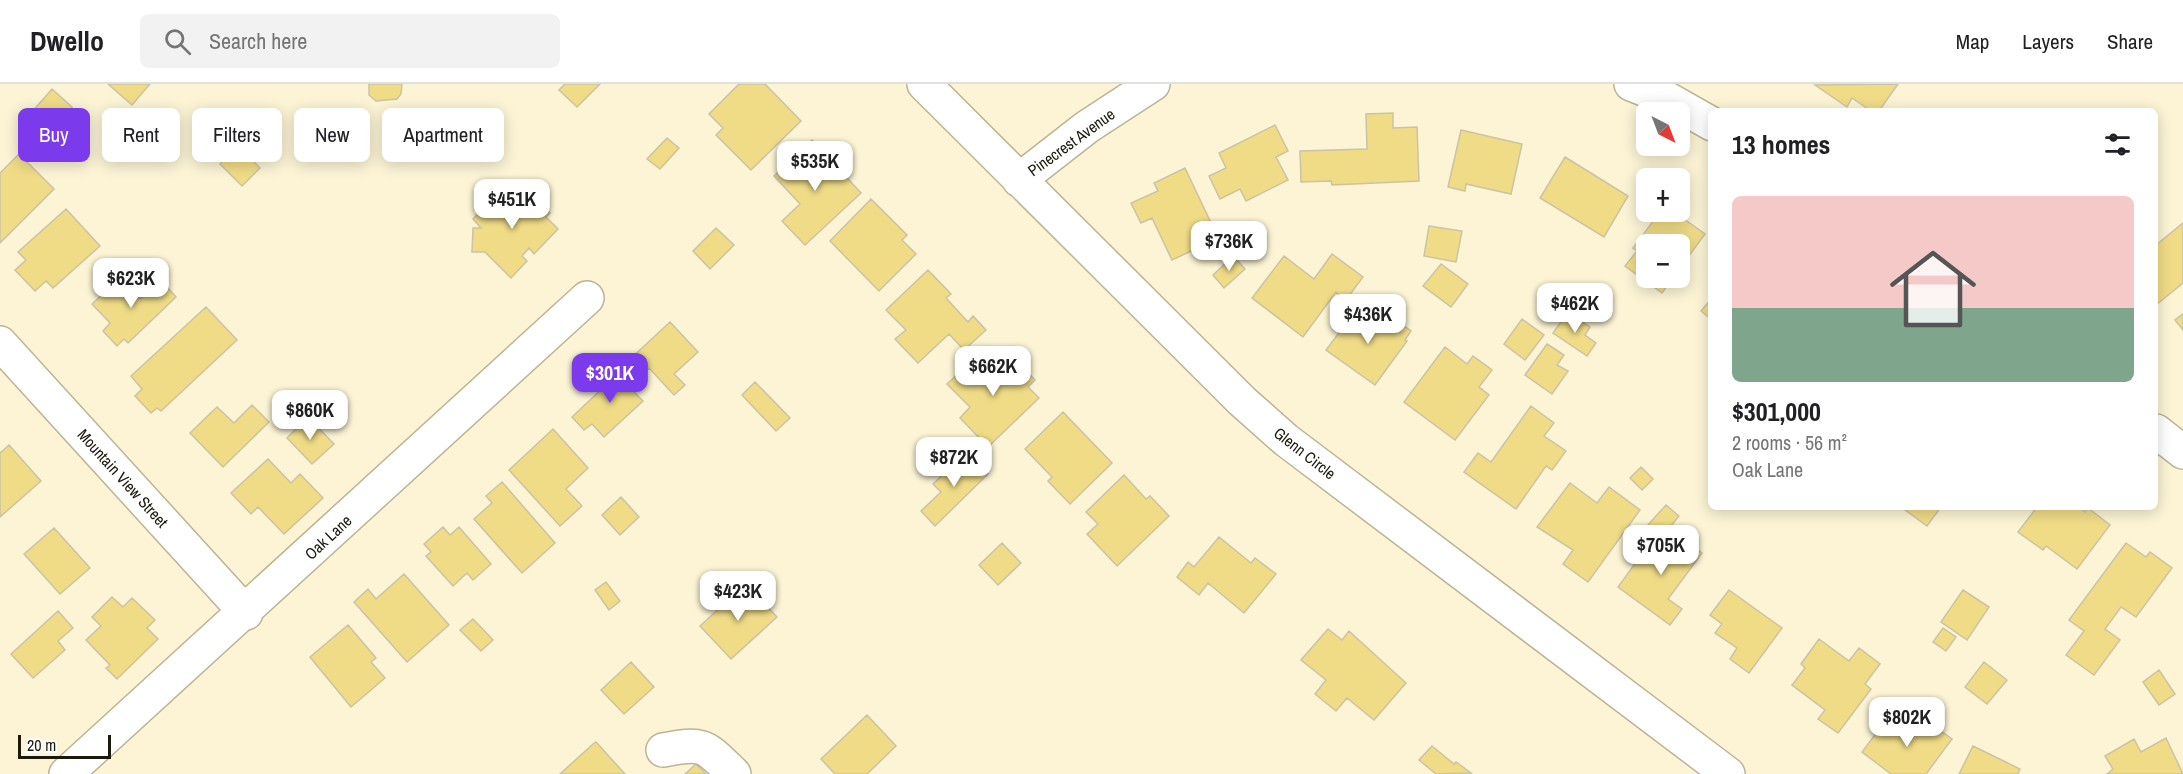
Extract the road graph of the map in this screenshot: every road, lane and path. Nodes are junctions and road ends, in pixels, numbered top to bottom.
1 (924, 84) edge
2 (1153, 84) edge
3 (1631, 84) edge
4 (1708, 122) edge
5 (1019, 180) junction
6 (587, 298) dead end
7 (0, 343) edge
8 (2158, 433) edge
9 (2183, 452) edge
10 (246, 613) junction
11 (663, 750) dead end
12 (66, 774) edge
13 (734, 774) edge
14 (1728, 774) edge

1 - 5 street, Glenn Circle
2 - 5 street, Pinecrest Avenue
3 - 4 street
5 - 14 street, Glenn Circle
6 - 10 street, Oak Lane
7 - 10 street, Mountain View Street
8 - 9 street
10 - 12 street, Oak Lane
11 - 13 street

